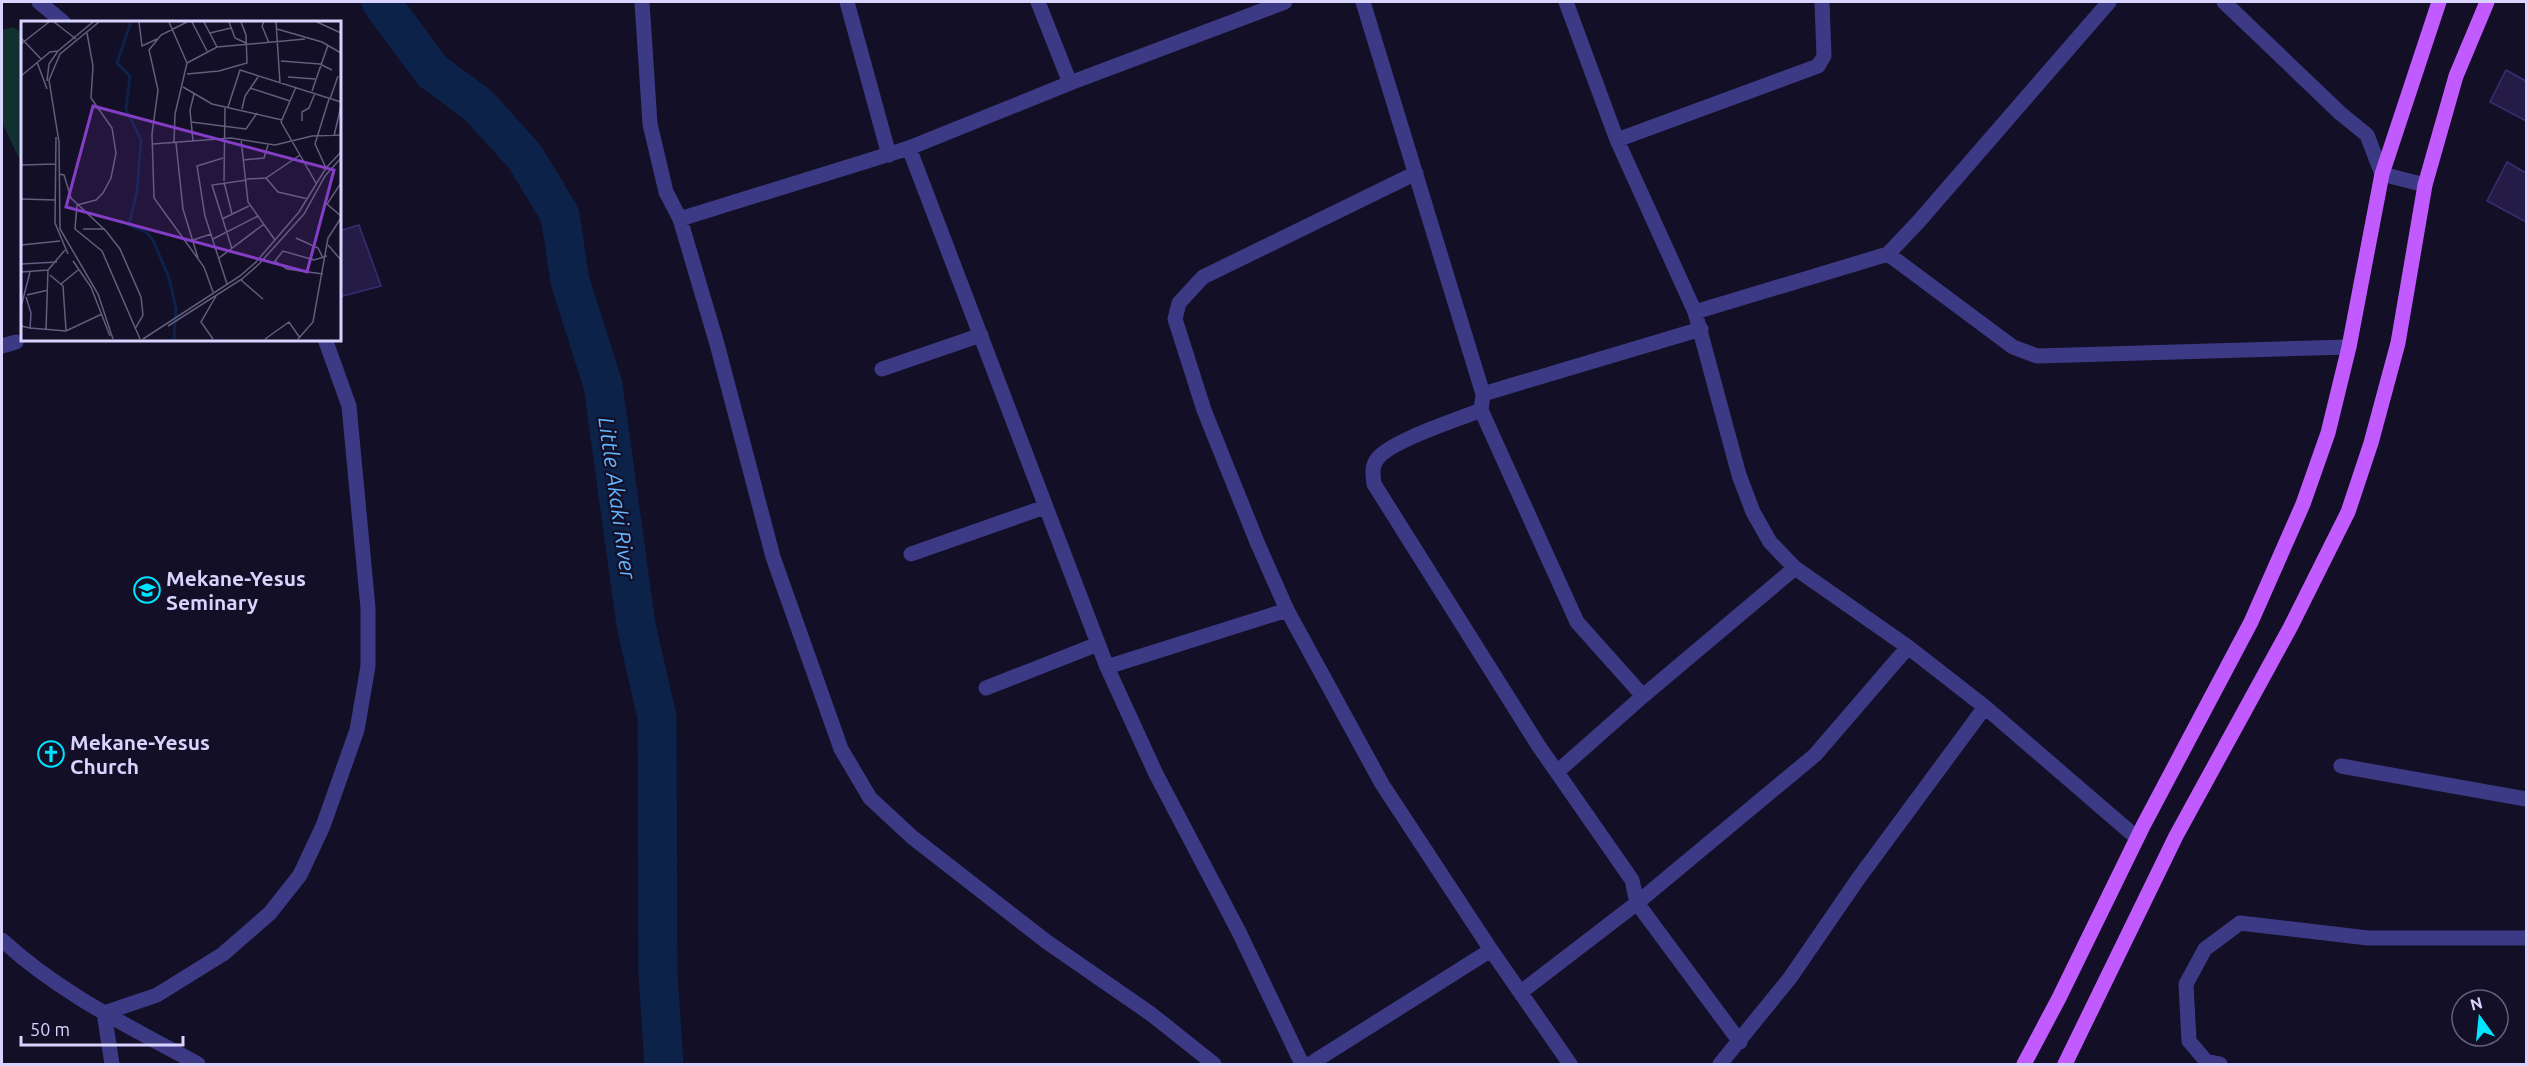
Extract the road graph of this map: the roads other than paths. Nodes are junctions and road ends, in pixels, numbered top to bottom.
1 (39, 2) edge
2 (642, 2) edge
3 (847, 2) edge
4 (1038, 2) edge
5 (1285, 2) edge
6 (1363, 2) edge
7 (1566, 2) edge
8 (1822, 2) edge
9 (2109, 2) edge
10 (2224, 2) edge
11 (2439, 2) edge
12 (2487, 2) edge
13 (62, 21) edge
14 (1070, 83) junction
15 (1617, 140) junction
16 (909, 148) junction
17 (889, 155) junction
18 (1416, 173) junction
19 (2382, 174) junction
20 (2425, 185) junction
21 (680, 219) junction
22 (1888, 254) junction
23 (1695, 312) junction
24 (1701, 329) junction
25 (981, 335) junction
26 (325, 340) edge
27 (2349, 347) junction
28 (882, 369) dead end
29 (1483, 394) junction
30 (1481, 410) junction
31 (1045, 507) junction
32 (911, 554) dead end
33 (1795, 568) junction
34 (1287, 610) junction
35 (1098, 644) junction
36 (1908, 647) junction
37 (1107, 667) junction
38 (986, 688) dead end
39 (1642, 696) junction
40 (1984, 707) junction
41 (2341, 766) dead end
42 (1557, 772) junction
43 (2526, 799) edge
44 (2137, 838) junction
45 (1637, 903) junction
46 (2526, 939) edge
47 (2, 940) edge
48 (1491, 950) junction
49 (1521, 992) junction
50 (104, 1013) junction
51 (1740, 1042) junction
52 (112, 1065) edge
53 (198, 1065) edge
54 (1214, 1065) edge
55 (1302, 1065) edge
56 (1310, 1065) edge
57 (1570, 1065) edge
58 (1720, 1065) edge
59 (2024, 1065) edge
60 (2065, 1065) edge
61 (2220, 1065) edge

1 - 13 street
2 - 21 street
3 - 17 street
4 - 14 street
5 - 14 street
6 - 18 street
7 - 15 street
8 - 15 street
9 - 22 street
10 - 19 street
11 - 19 main road
12 - 20 main road
14 - 16 street
15 - 23 street
16 - 17 street
16 - 25 street
17 - 21 street
18 - 29 street
18 - 34 street
19 - 20 street
19 - 27 main road
20 - 60 main road
21 - 54 street
22 - 23 street
22 - 27 street
23 - 24 street
24 - 29 street
24 - 33 street
25 - 28 street
25 - 31 street
26 - 50 street
27 - 44 main road
29 - 30 street
30 - 39 street
30 - 42 street
31 - 32 street
31 - 35 street
33 - 36 street
33 - 39 street
34 - 37 street
34 - 48 street
35 - 37 street
35 - 38 street
36 - 40 street
36 - 45 street
37 - 55 street
39 - 42 street
40 - 44 street
40 - 51 street
41 - 43 street
42 - 45 street
44 - 59 main road
45 - 49 street
45 - 51 street
46 - 61 street
47 - 50 street
48 - 49 street
48 - 56 street
49 - 57 street
50 - 52 street
50 - 53 street
51 - 58 street

